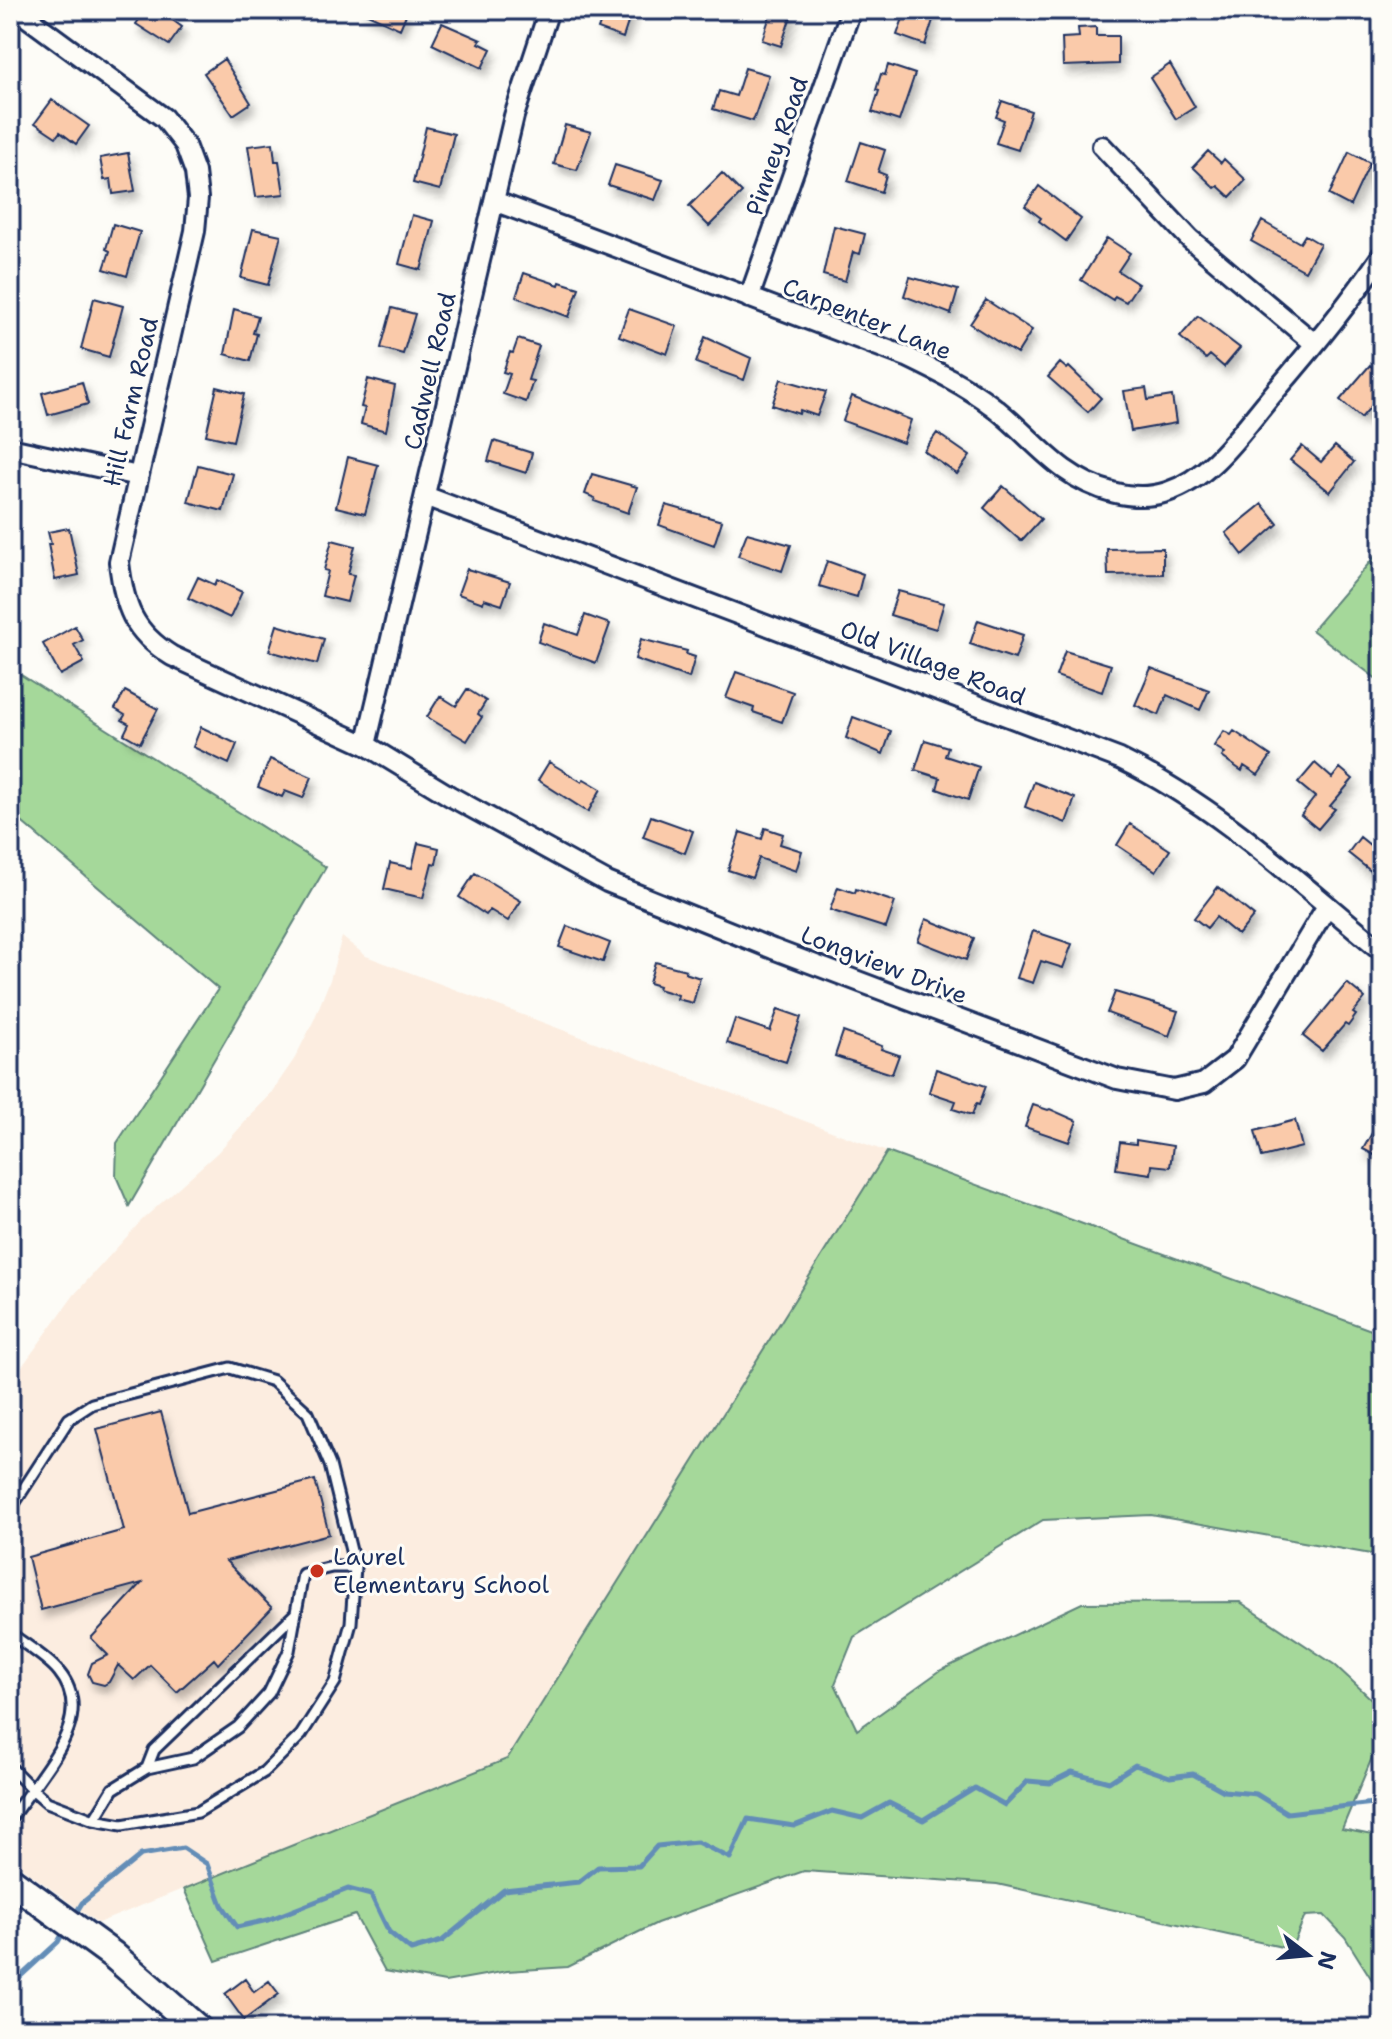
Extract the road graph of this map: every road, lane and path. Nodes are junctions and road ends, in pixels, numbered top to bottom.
1 (17, 10) edge
2 (549, 10) edge
3 (851, 10) edge
4 (1102, 146) dead end
5 (494, 201) junction
6 (1382, 255) edge
7 (749, 298) junction
8 (1315, 344) junction
9 (10, 448) edge
10 (138, 476) junction
11 (425, 496) junction
12 (366, 745) junction
13 (1327, 906) junction
14 (1382, 951) edge
15 (10, 1510) edge
16 (355, 1567) junction
17 (295, 1614) junction
18 (10, 1633) edge
19 (10, 1767) edge
20 (147, 1768) junction
21 (32, 1789) junction
22 (10, 1819) edge
23 (94, 1820) junction
24 (10, 1880) edge
25 (198, 2029) edge

1 - 10 street, Hill Farm Road
2 - 5 street, Cadwell Road
3 - 7 street, Pinney Road
4 - 8 street
5 - 7 street, Carpenter Lane
5 - 11 street, Cadwell Road
6 - 8 street, Carpenter Lane
7 - 8 street, Carpenter Lane
9 - 10 street
10 - 12 street, Hill Farm Road
11 - 12 street, Cadwell Road
11 - 13 street, Old Village Road
12 - 13 street, Longview Drive
13 - 14 street, Old Village Road
15 - 16 lane
16 - 17 lane
16 - 23 lane
17 - 20 lane
17 - 20 lane
18 - 21 lane
19 - 21 lane
20 - 23 lane
21 - 22 lane
21 - 23 lane
24 - 25 street

